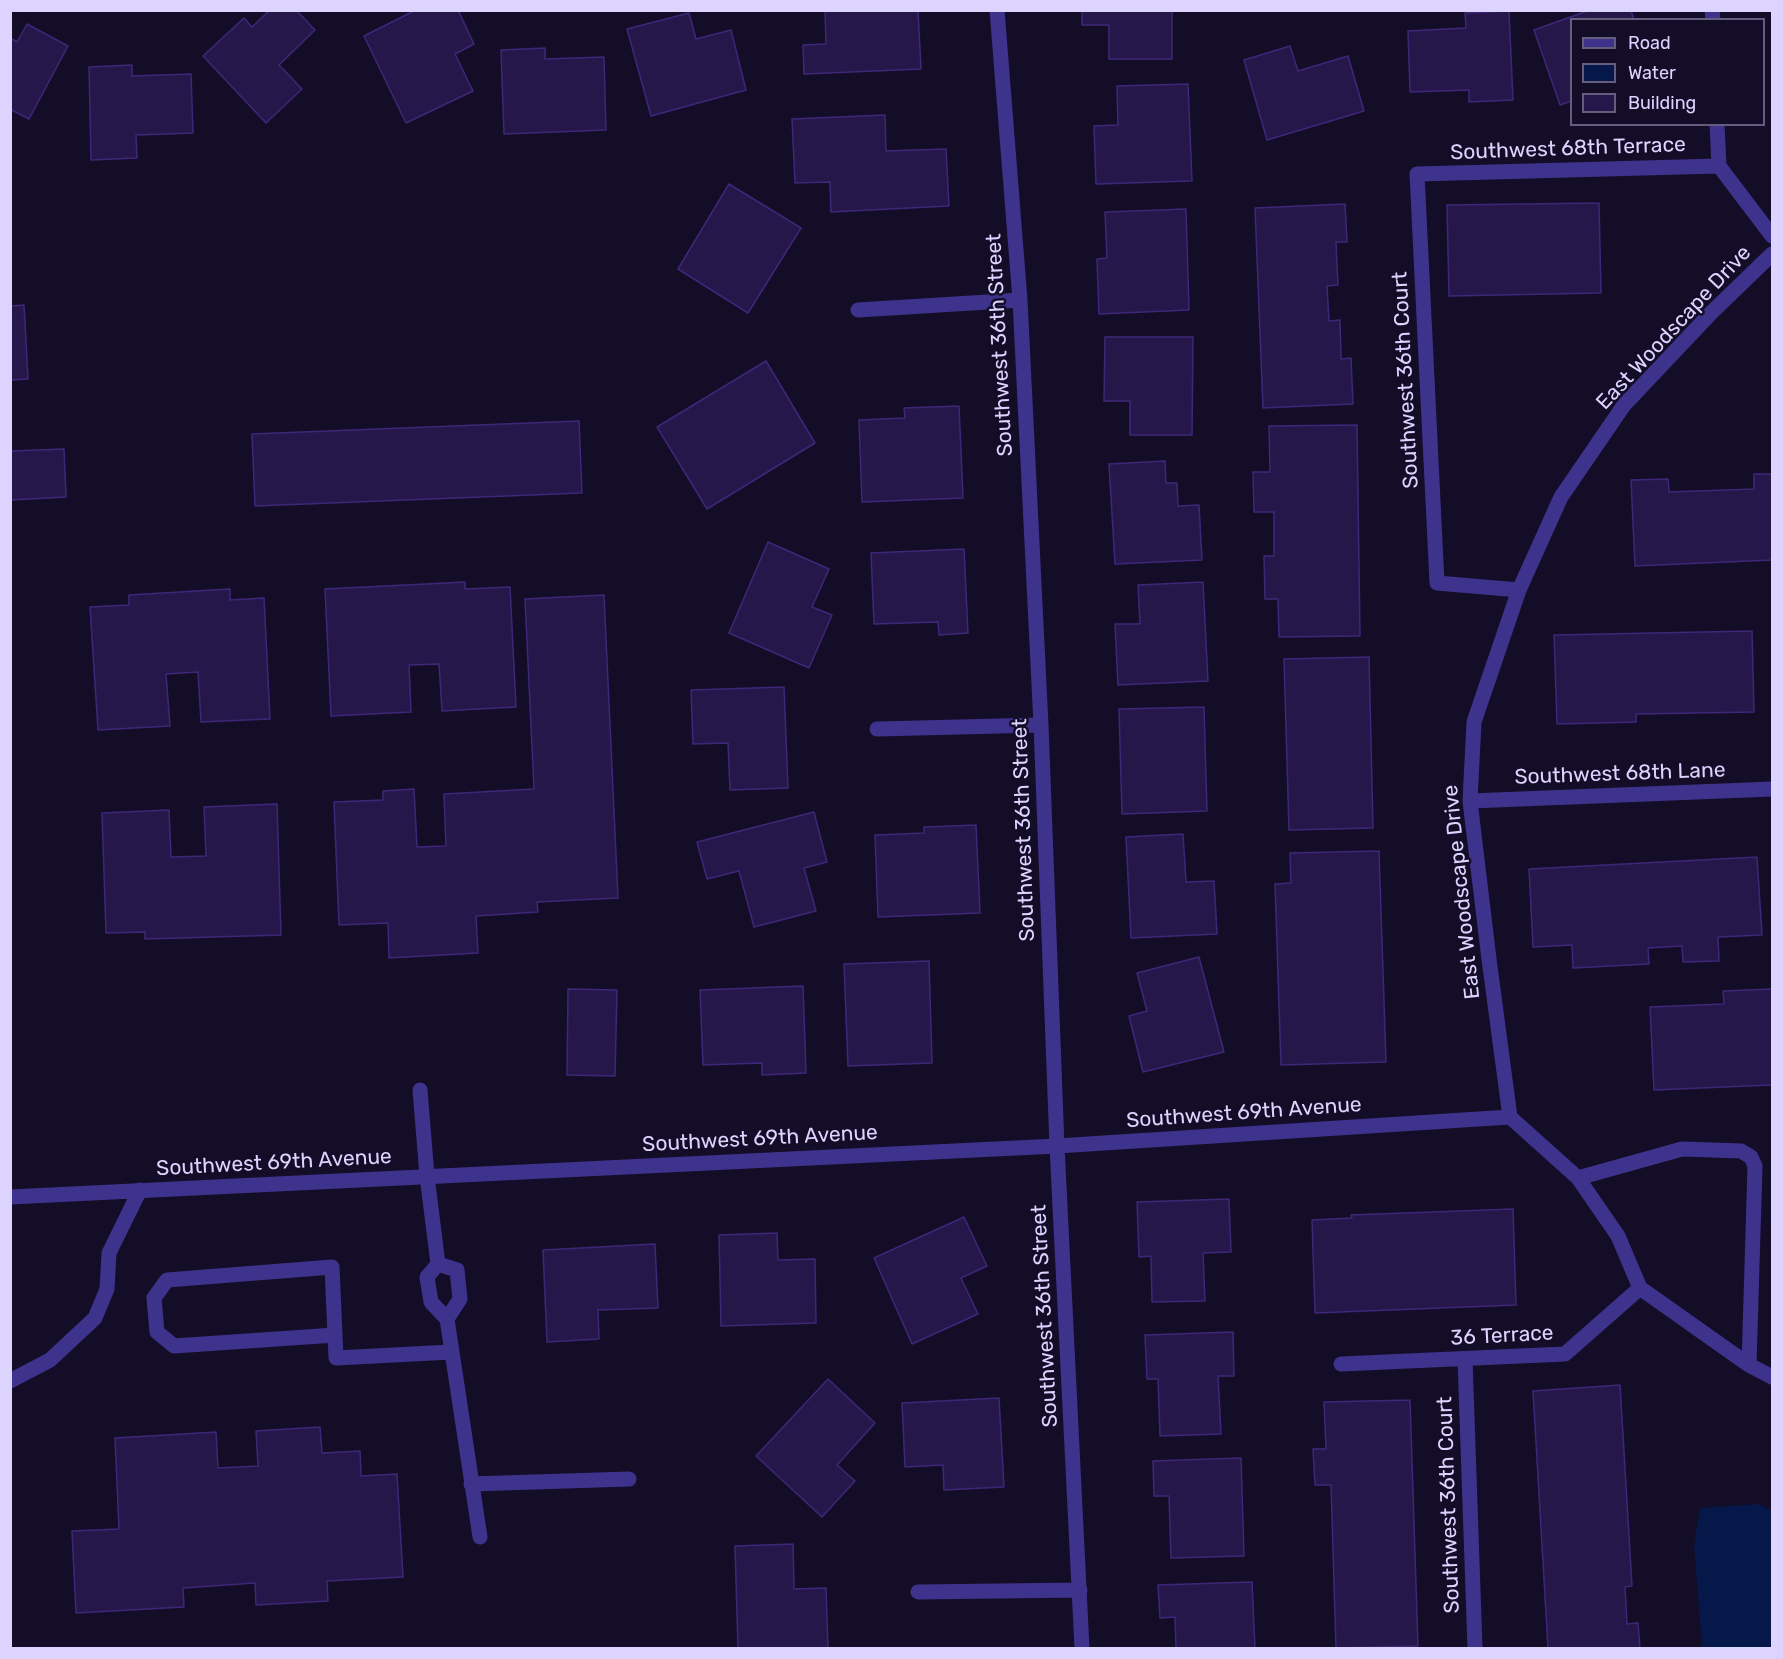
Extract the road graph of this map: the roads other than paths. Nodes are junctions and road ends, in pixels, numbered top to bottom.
1 (997, 10) edge
2 (1717, 126) edge
3 (1719, 166) junction
4 (1418, 174) joint
5 (1773, 236) edge
6 (1773, 254) edge
7 (1020, 300) junction
8 (858, 310) dead end
9 (1519, 590) junction
10 (1041, 725) junction
11 (877, 729) dead end
12 (1773, 789) edge
13 (1470, 801) junction
14 (420, 1090) dead end
15 (1510, 1117) junction
16 (1057, 1146) junction
17 (427, 1176) junction
18 (1578, 1178) junction
19 (140, 1190) junction
20 (10, 1197) edge
21 (438, 1264) junction
22 (1640, 1288) junction
23 (447, 1319) junction
24 (335, 1335) junction
25 (452, 1352) junction
26 (1465, 1359) junction
27 (1341, 1364) dead end
28 (1749, 1365) junction
29 (1773, 1377) edge
30 (10, 1381) edge
31 (629, 1479) dead end
32 (471, 1484) junction
33 (480, 1537) dead end
34 (1080, 1590) junction
35 (918, 1592) dead end
36 (1082, 1648) edge
37 (1475, 1648) edge

1 - 7 street, Southwest 36th Street
2 - 3 street
3 - 4 street, Southwest 68th Terrace
3 - 5 street
4 - 9 street, Southwest 36th Court
6 - 9 street, East Woodscape Drive
7 - 8 street
7 - 10 street, Southwest 36th Street
9 - 13 street, East Woodscape Drive
10 - 11 street
10 - 16 street, Southwest 36th Street
12 - 13 street, Southwest 68th Lane
13 - 15 street, East Woodscape Drive
14 - 17 street
15 - 16 street, Southwest 69th Avenue
15 - 18 street
16 - 17 street, Southwest 69th Avenue
16 - 34 street, Southwest 36th Street
17 - 19 street, Southwest 69th Avenue
17 - 21 street
18 - 22 street
18 - 28 street
19 - 20 street, Southwest 69th Avenue
19 - 30 street
21 - 23 street
21 - 23 street
22 - 26 street, 36 Terrace
22 - 28 street
23 - 25 street
24 - 24 street
24 - 25 street
25 - 32 street
26 - 27 street, 36 Terrace
26 - 37 street, Southwest 36th Court
28 - 29 street
31 - 32 street
32 - 33 street
34 - 35 street
34 - 36 street, Southwest 36th Street

